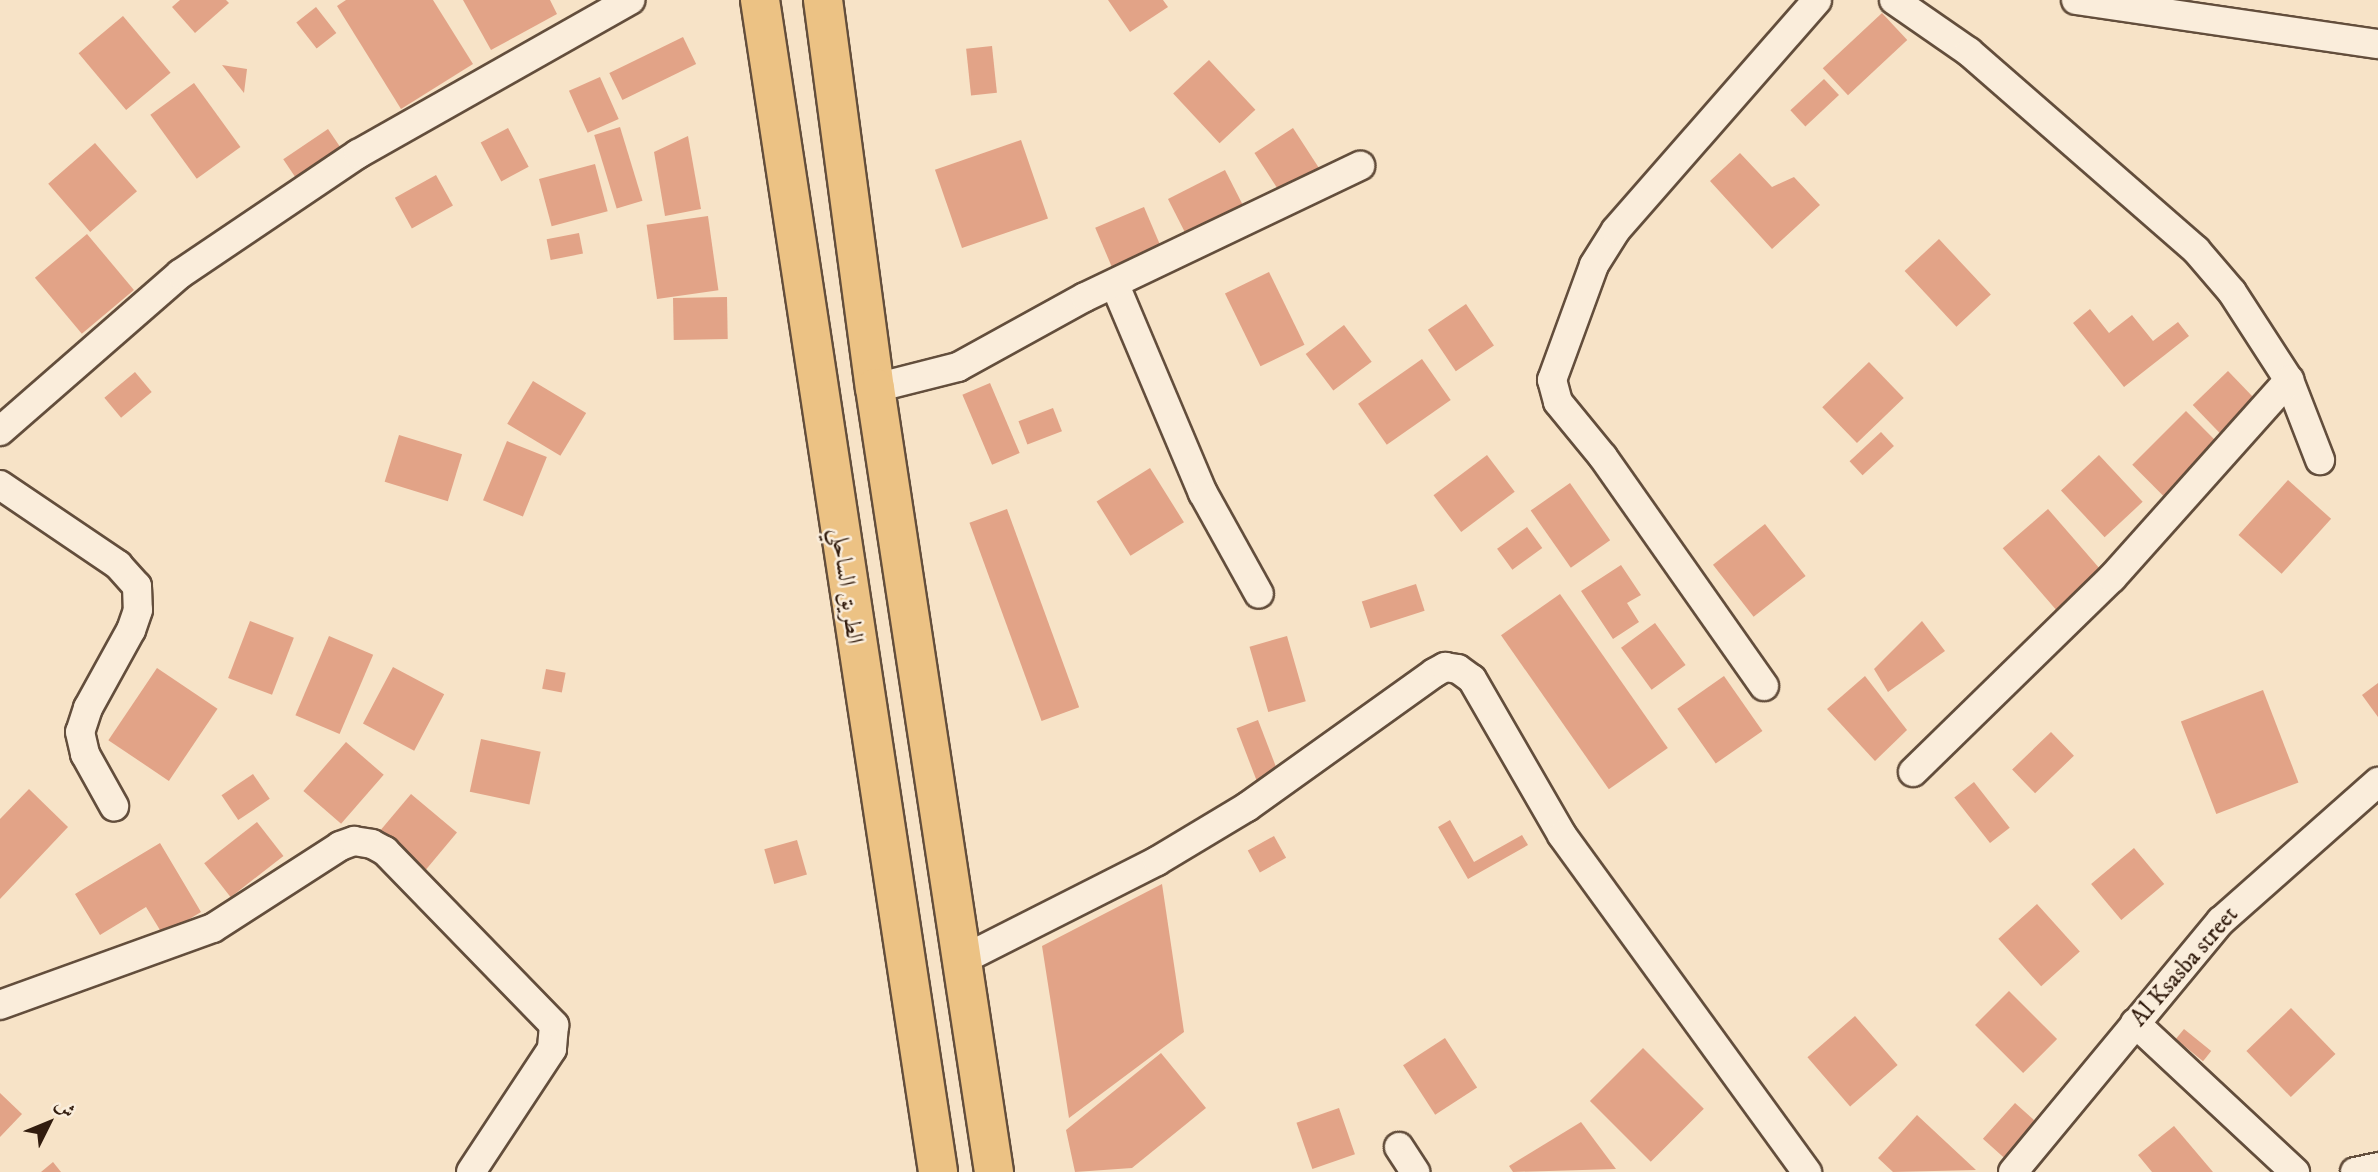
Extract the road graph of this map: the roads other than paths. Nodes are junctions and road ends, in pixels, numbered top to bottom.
1 (630, 0) edge
2 (760, 0) edge
3 (823, 0) edge
4 (1817, 0) edge
5 (1894, 0) edge
6 (2076, 0) edge
7 (2378, 44) edge
8 (1360, 166) dead end
9 (1115, 285) junction
10 (2289, 380) junction
11 (875, 388) junction
12 (0, 430) edge
13 (2320, 460) dead end
14 (0, 485) edge
15 (1259, 594) dead end
16 (1764, 686) dead end
17 (1913, 772) dead end
18 (2378, 782) edge
19 (114, 806) dead end
20 (960, 961) junction
21 (0, 1004) edge
22 (2135, 1023) junction
23 (1399, 1147) dead end
24 (2378, 1167) edge
25 (471, 1172) edge
26 (938, 1172) edge
27 (994, 1172) edge
28 (1415, 1172) edge
29 (1807, 1172) edge
30 (2013, 1172) edge
31 (2295, 1172) edge
32 (2355, 1172) edge

1 - 12 street
2 - 26 highway, الطريق الساحلي
3 - 11 highway
4 - 16 street
5 - 10 street
6 - 7 street
8 - 9 street
9 - 11 street
9 - 15 street
10 - 13 street
10 - 17 street
11 - 20 highway
14 - 19 street
18 - 22 street, Al Ksasba street
20 - 27 highway
20 - 29 street
21 - 25 street
22 - 30 street, Al Ksasba street
22 - 31 street
23 - 28 street
24 - 32 street

